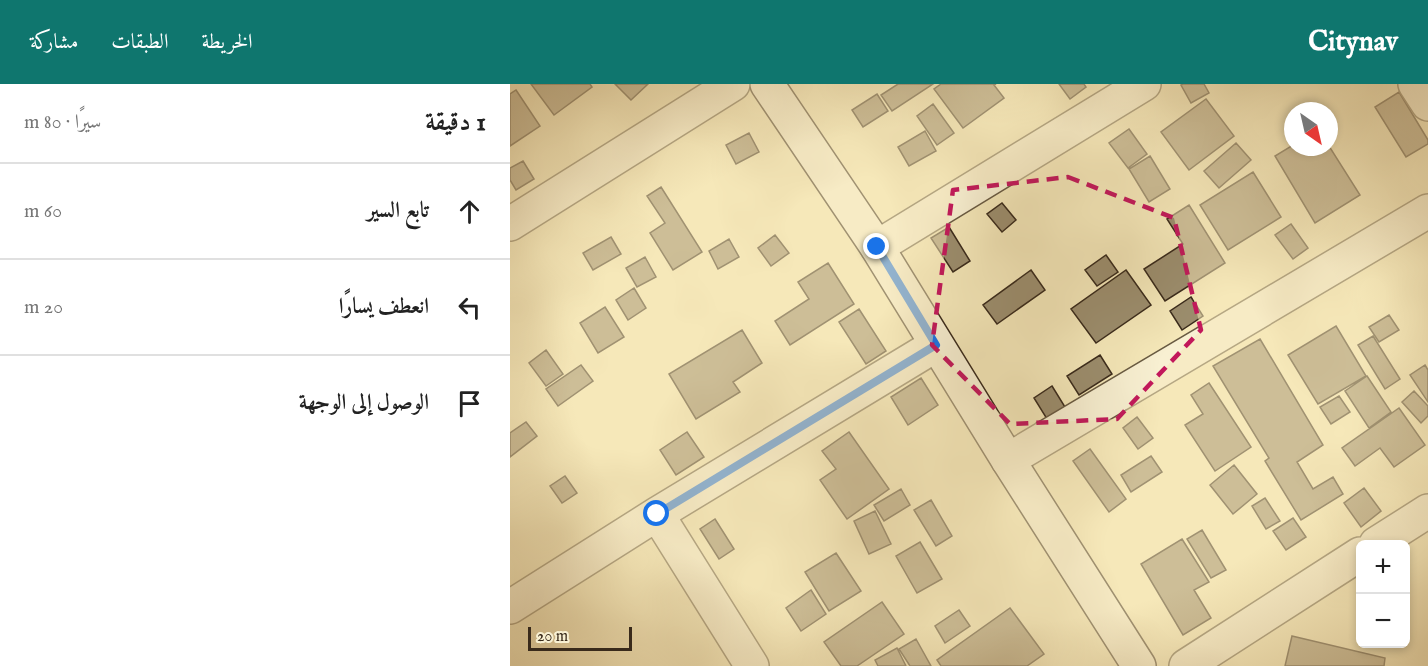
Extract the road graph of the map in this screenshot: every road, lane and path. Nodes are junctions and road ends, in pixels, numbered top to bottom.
1 (733, 84) edge
2 (767, 84) edge
3 (1144, 84) edge
4 (1415, 84) edge
5 (1428, 104) edge
6 (1428, 211) edge
7 (510, 224) edge
8 (877, 247) junction
9 (936, 345) junction
10 (1008, 460) junction
11 (1428, 511) edge
12 (657, 514) junction
13 (1382, 540) edge
14 (1356, 557) edge
15 (510, 607) edge
16 (752, 666) edge
17 (1139, 666) edge
18 (1186, 666) edge

1 - 7 street
2 - 8 street
3 - 8 street
4 - 5 street
6 - 10 street
8 - 9 street
9 - 10 street
9 - 12 street
10 - 17 street
11 - 13 street
12 - 15 street
12 - 16 street
14 - 18 street

